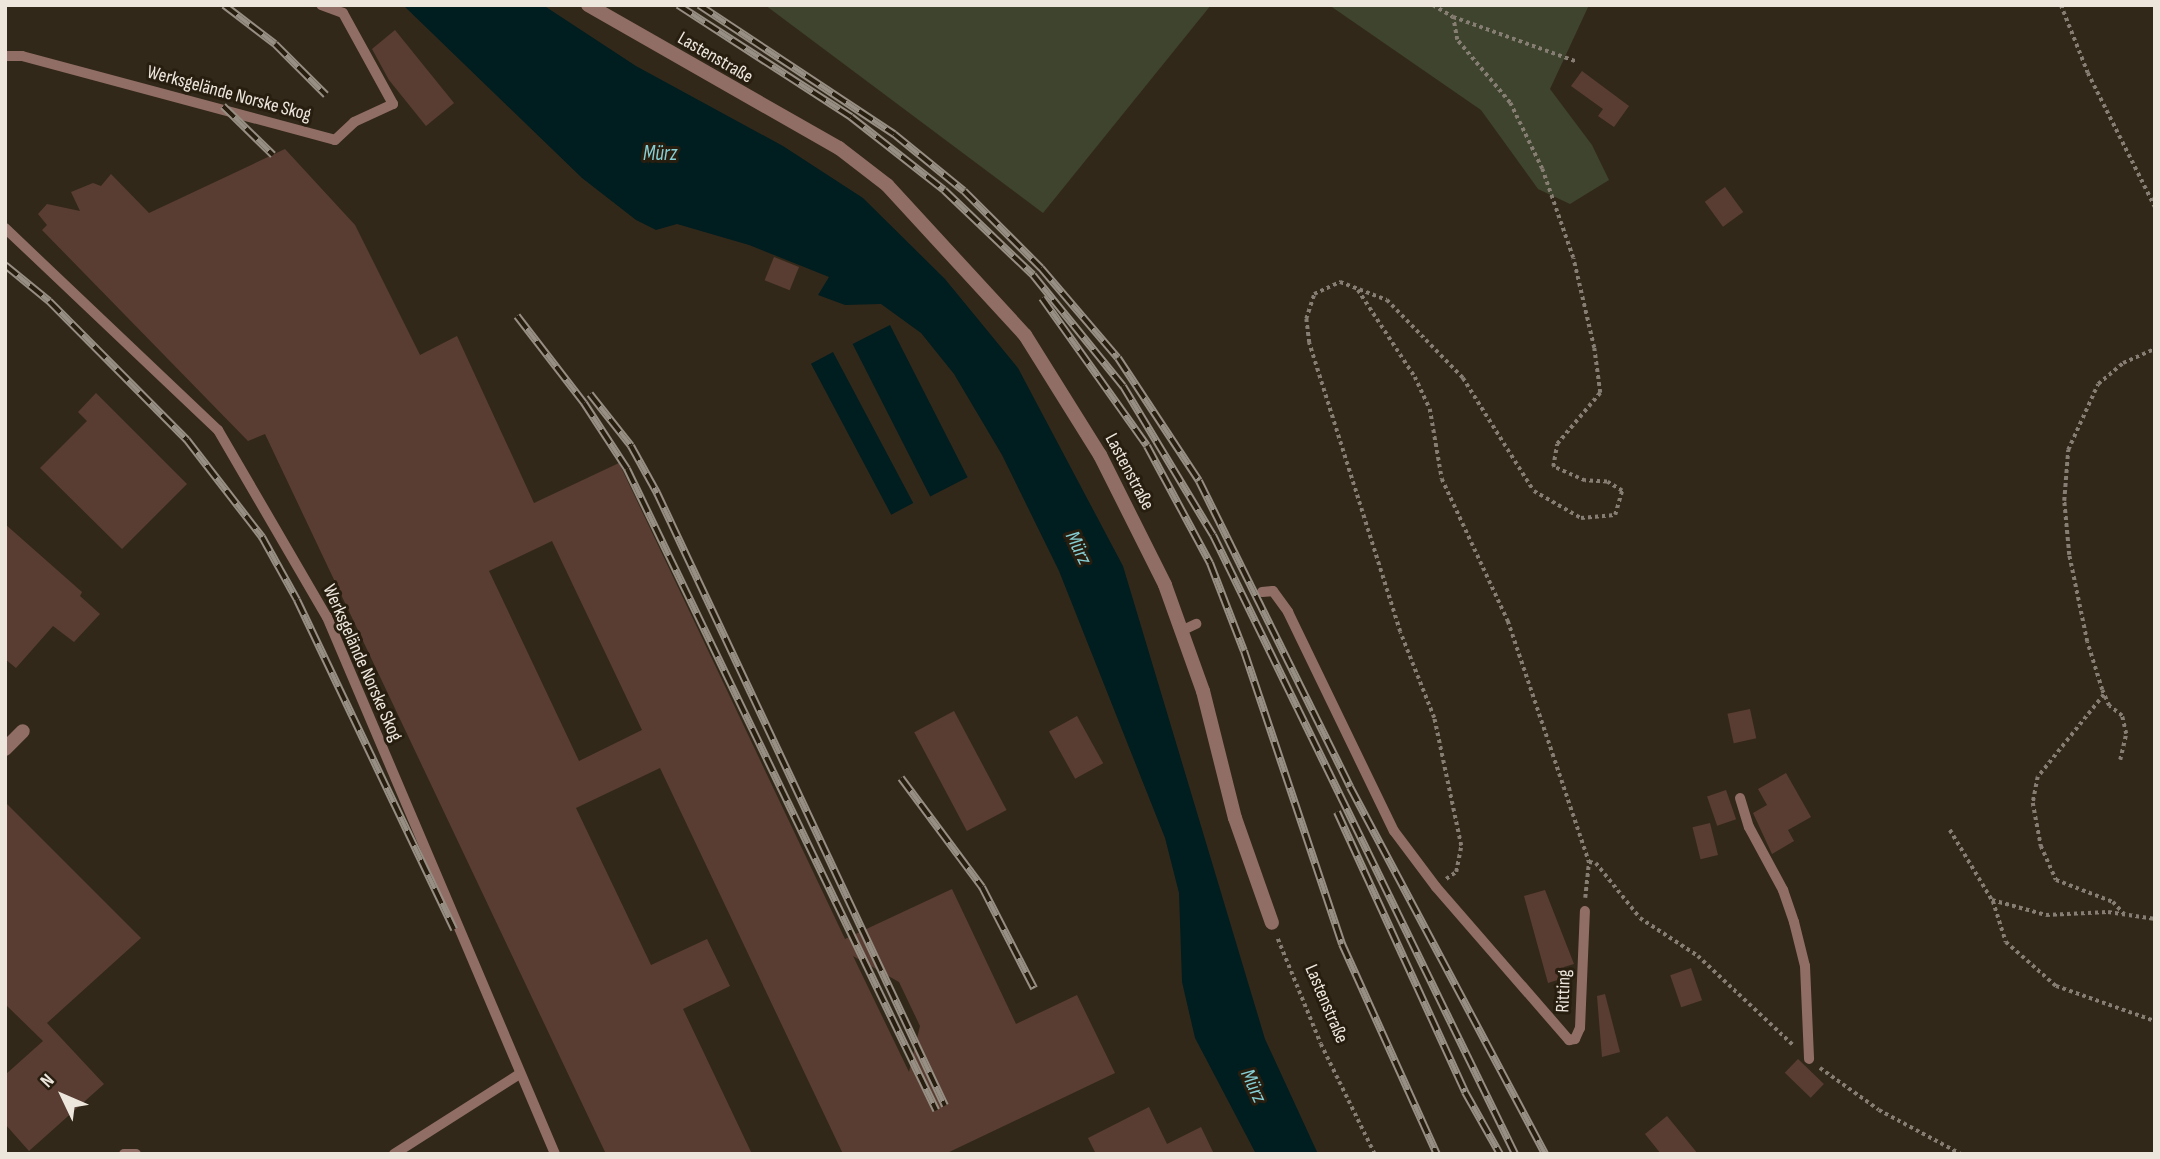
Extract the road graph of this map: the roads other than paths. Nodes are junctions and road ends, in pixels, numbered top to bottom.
1 (321, 5) edge
2 (588, 5) edge
3 (5, 56) edge
4 (5, 228) edge
5 (1262, 592) dead end
6 (1196, 624) dead end
7 (1181, 631) junction
8 (23, 731) dead end
9 (5, 750) edge
10 (1740, 798) dead end
11 (1585, 911) road end
12 (1272, 923) road end
13 (1809, 1059) road end
14 (518, 1075) junction
15 (124, 1154) edge
16 (136, 1154) edge
17 (394, 1154) edge
18 (555, 1154) edge

1 - 3 lane, Werksgelände Norske Skog
2 - 7 street, Lastenstraße
4 - 14 lane, Werksgelände Norske Skog
5 - 11 lane, Ritting
6 - 7 lane
7 - 12 street, Lastenstraße
8 - 9 street
10 - 13 lane
14 - 17 lane
14 - 18 lane, Werksgelände Norske Skog
15 - 16 lane

